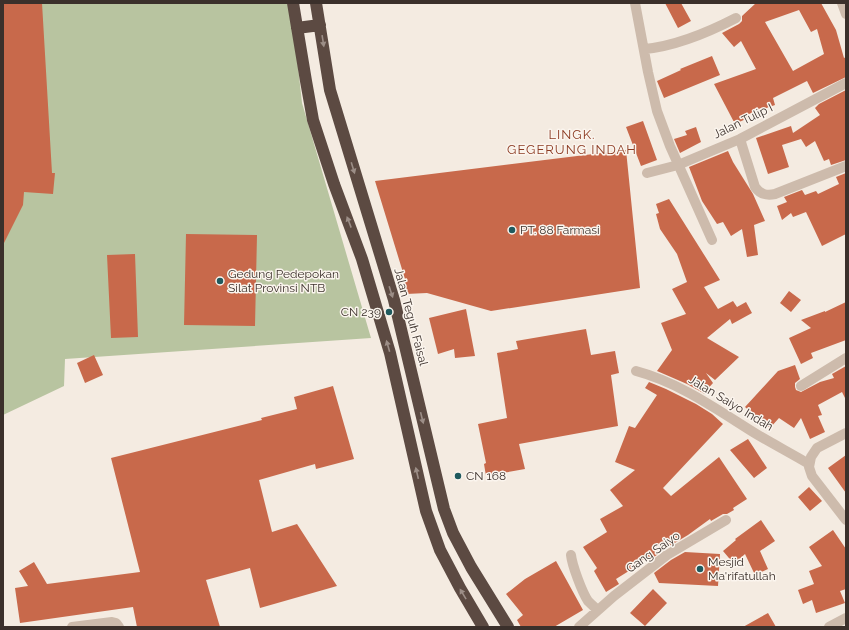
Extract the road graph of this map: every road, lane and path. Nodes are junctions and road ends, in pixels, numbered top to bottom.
1 (293, 3) edge
2 (316, 3) edge
3 (635, 3) edge
4 (842, 3) edge
5 (846, 14) edge
6 (736, 18) dead end
7 (320, 25) junction
8 (296, 28) junction
9 (645, 49) junction
10 (846, 84) edge
11 (740, 138) junction
12 (678, 165) junction
13 (846, 166) edge
14 (646, 173) dead end
15 (712, 240) dead end
16 (846, 358) edge
17 (636, 371) dead end
18 (801, 386) dead end
19 (846, 433) edge
20 (809, 464) junction
21 (846, 519) edge
22 (726, 520) dead end
23 (571, 554) dead end
24 (598, 610) junction
25 (846, 618) edge
26 (72, 627) edge
27 (119, 627) edge
28 (483, 627) edge
29 (508, 627) edge
30 (579, 627) edge
31 (829, 627) edge

1 - 8 highway
2 - 7 highway, Jalan Teguh Faisal
3 - 9 street
4 - 5 street
6 - 9 street
7 - 8 highway
7 -> 29 highway, Jalan Teguh Faisal
28 -> 8 highway
9 - 12 street
10 - 11 street, Jalan Tulip I
11 - 12 street, Jalan Tulip I
11 - 13 street
12 - 14 street, Jalan Tulip I
12 - 15 street
16 - 18 street
17 - 20 street, Jalan Saiyo Indah
19 - 20 street
20 - 21 street
22 - 24 street, Gang Saiyo
23 - 24 street
24 - 30 street
25 - 31 street
26 - 27 street

